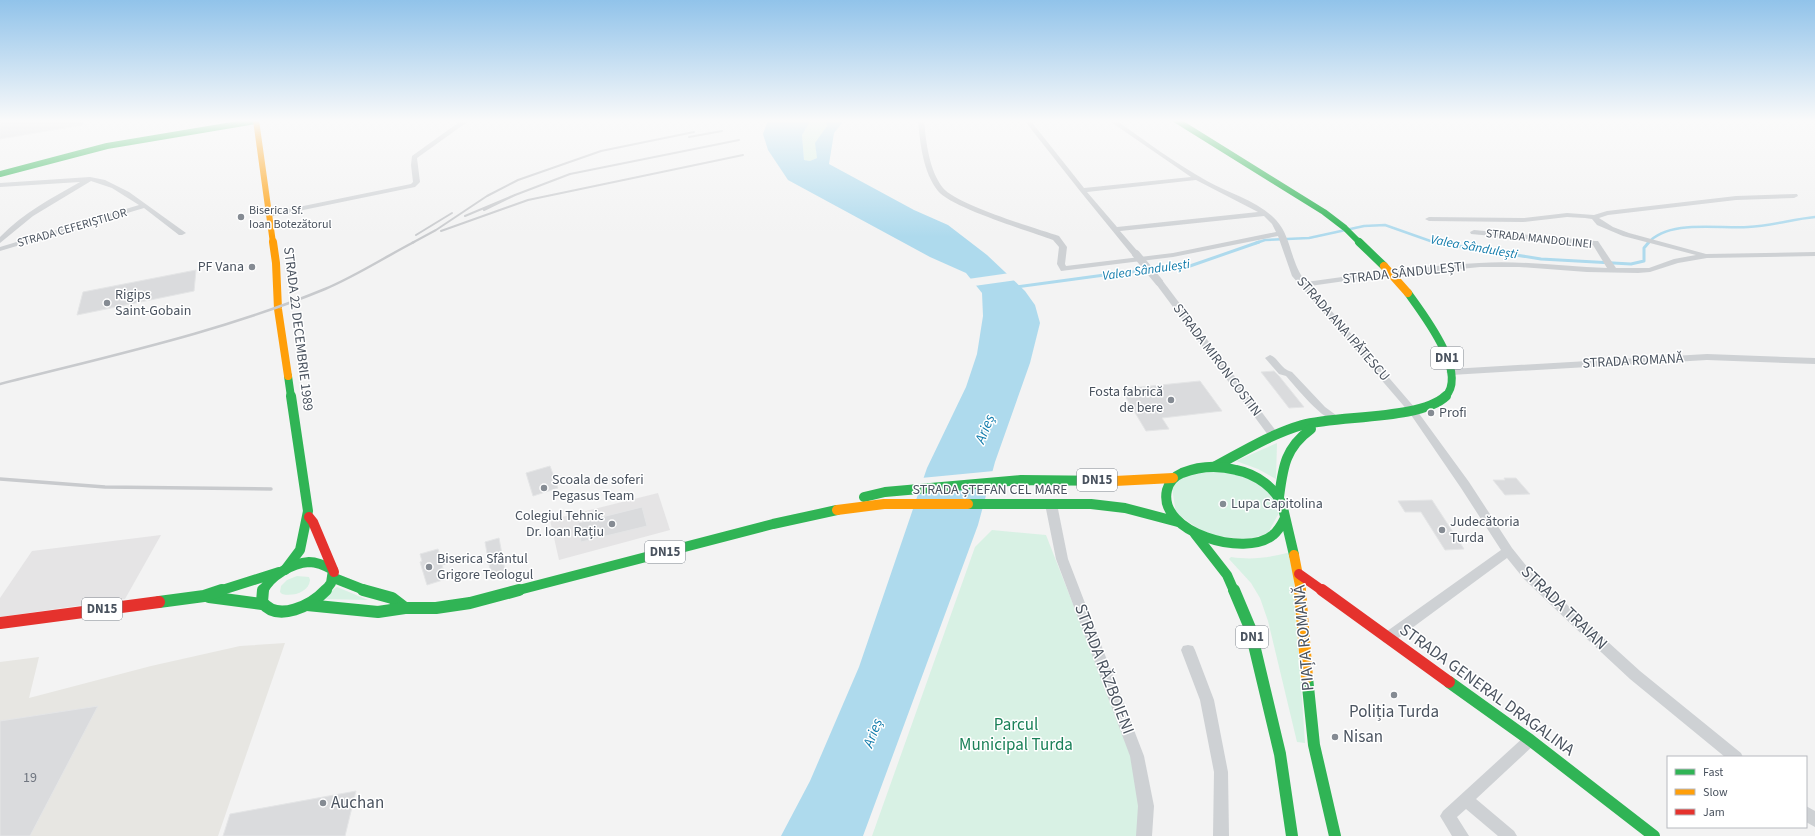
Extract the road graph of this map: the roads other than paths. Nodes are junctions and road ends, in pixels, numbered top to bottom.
1 (59, 159) edge
2 (261, 159) edge
3 (414, 159) edge
4 (929, 159) edge
5 (1058, 159) edge
6 (1167, 159) edge
7 (1239, 159) edge
8 (0, 174) edge
9 (1198, 178) junction
10 (90, 179) junction
11 (0, 185) edge
12 (1082, 190) junction
13 (1794, 196) dead end
14 (144, 206) junction
15 (1264, 214) junction
16 (269, 215) junction
17 (1594, 217) junction
18 (1429, 219) dead end
19 (1115, 229) junction
20 (1474, 232) dead end
21 (182, 233) dead end
22 (1282, 238) junction
23 (0, 241) edge
24 (0, 249) edge
25 (1815, 254) edge
26 (1707, 256) junction
27 (1613, 271) junction
28 (1302, 285) junction
29 (1270, 358) dead end
30 (1815, 361) edge
31 (1451, 372) junction
32 (1412, 410) junction
33 (1333, 420) junction
34 (1275, 437) junction
35 (1214, 467) junction
36 (1173, 478) junction
37 (1279, 497) junction
38 (1051, 504) junction
39 (824, 511) junction
40 (309, 517) junction
41 (1285, 518) junction
42 (1178, 522) junction
43 (1194, 533) junction
44 (1508, 550) junction
45 (282, 571) junction
46 (1299, 574) junction
47 (334, 575) junction
48 (204, 596) junction
49 (262, 604) junction
50 (307, 605) junction
51 (404, 608) junction
52 (0, 623) edge
53 (1388, 638) junction
54 (1188, 650) dead end
55 (1530, 740) junction
56 (1735, 756) edge
57 (1466, 800) junction
58 (1807, 814) edge
59 (1815, 820) edge
60 (1144, 836) edge
61 (1221, 836) edge
62 (1292, 836) edge
63 (1335, 836) edge
64 (1461, 836) edge
65 (1509, 836) edge
66 (1654, 836) edge

1 - 8 main road
2 - 16 main road, STRADA 22 DECEMBRIE 1989
3 - 16 street
4 - 22 street
5 - 12 street, STRADA MIRON COSTIN
6 - 9 street
7 - 31 main road, DN1, bridge
9 - 12 street
9 - 15 street
10 - 11 street
10 - 14 street
10 - 23 street
12 - 19 street, STRADA MIRON COSTIN
13 - 17 street
14 - 21 street
14 - 24 street, STRADA CEFERIȘTILOR
15 - 19 street
15 - 22 street
16 - 40 main road, STRADA 22 DECEMBRIE 1989
17 - 18 street
17 - 26 street
19 - 34 street, STRADA MIRON COSTIN, bridge
20 - 27 street, STRADA MANDOLINEI
22 - 28 street, STRADA ANA IPĂTESCU
25 - 26 street, STRADA SÂNDULEȘTI
26 - 27 street, STRADA SÂNDULEȘTI
27 - 28 street, STRADA SÂNDULEȘTI
28 - 32 street, STRADA ANA IPĂTESCU
29 - 33 street
30 - 31 street, STRADA ROMANĂ
31 - 32 main road, DN1
32 - 33 main road, DN1
32 - 44 street, STRADA TRAIAN
33 - 34 main road, DN1
33 - 37 main road, PIAȚA ROMANĂ / DN1
34 - 35 main road, DN1
35 - 36 main road, DN1
35 - 37 main road, DN1
36 - 39 main road, STRADA ȘTEFAN CEL MARE / DN15
36 - 42 main road, DN1
37 - 41 main road, PIAȚA ROMANĂ / DN1
38 - 39 main road, STRADA ȘTEFAN CEL MARE / DN15
38 - 42 main road, STRADA ȘTEFAN CEL MARE / DN15
38 - 60 street, STRADA RĂZBOIENI
39 - 51 main road, STRADA ȘTEFAN CEL MARE / DN15
40 - 45 main road, STRADA 22 DECEMBRIE 1989
40 - 47 main road, STRADA 22 DECEMBRIE 1989
41 - 43 main road, DN1
41 - 46 main road, PIAȚA ROMANĂ / DN1
42 - 43 main road, DN1
43 - 62 main road, DN1
44 - 53 street
44 - 56 street, STRADA TRAIAN
45 - 47 main road, STRADA ȘTEFAN CEL MARE / DN15
45 - 48 main road, STRADA ȘTEFAN CEL MARE / DN15
45 - 49 main road, STRADA ȘTEFAN CEL MARE / DN15
46 - 53 main road, STRADA GENERAL DRAGALINA
46 - 63 main road, PIAȚA ROMANĂ / DN1
47 - 50 main road, STRADA ȘTEFAN CEL MARE / DN15
47 - 51 main road, STRADA ȘTEFAN CEL MARE / DN15
48 - 49 main road, STRADA ȘTEFAN CEL MARE / DN15
48 - 52 main road, STRADA ȘTEFAN CEL MARE / DN15
49 - 50 main road, STRADA ȘTEFAN CEL MARE / DN15
50 - 51 main road, STRADA ȘTEFAN CEL MARE / DN15
53 - 55 main road, STRADA GENERAL DRAGALINA
54 - 61 street
55 - 57 street
55 - 66 main road, STRADA GENERAL DRAGALINA
57 - 64 street
57 - 65 street
58 - 59 street

